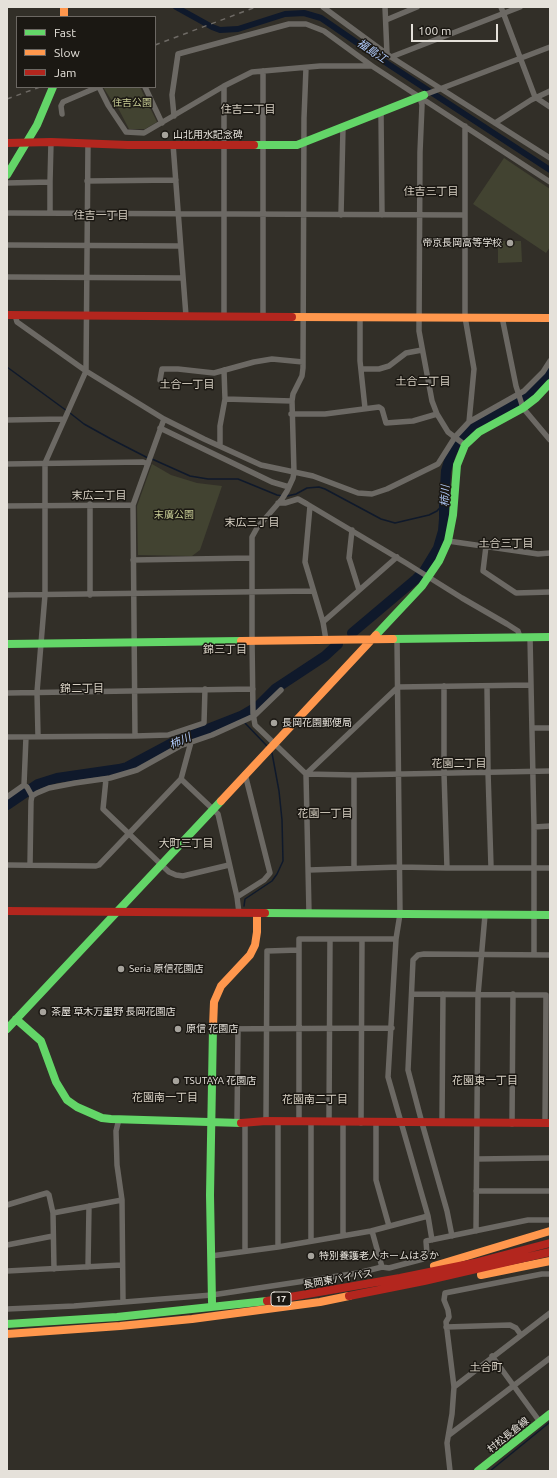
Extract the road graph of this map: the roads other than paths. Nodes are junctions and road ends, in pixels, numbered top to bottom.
1 (323, 7) edge
2 (385, 7) edge
3 (417, 7) edge
4 (501, 7) edge
5 (520, 7) edge
6 (503, 14) junction
7 (386, 20) junction
8 (550, 47) edge
9 (389, 55) junction
10 (520, 58) junction
11 (372, 66) junction
12 (306, 68) junction
13 (263, 71) junction
14 (224, 86) junction
15 (52, 88) edge
16 (97, 88) edge
17 (100, 88) edge
18 (145, 88) edge
19 (440, 89) junction
20 (550, 91) edge
21 (422, 96) junction
22 (535, 97) junction
23 (550, 107) edge
24 (381, 113) junction
25 (62, 114) dead end
26 (174, 116) junction
27 (162, 123) junction
28 (495, 123) junction
29 (465, 126) junction
30 (343, 127) junction
31 (128, 133) junction
32 (145, 133) junction
33 (51, 142) junction
34 (304, 142) junction
35 (7, 143) edge
36 (27, 143) junction
37 (88, 143) junction
38 (146, 144) junction
39 (173, 144) junction
40 (225, 144) junction
41 (128, 145) junction
42 (264, 145) junction
43 (550, 158) edge
44 (7, 175) edge
45 (176, 180) junction
46 (87, 181) junction
47 (50, 182) junction
48 (550, 182) edge
49 (7, 183) edge
50 (50, 212) junction
51 (7, 213) edge
52 (88, 213) junction
53 (179, 213) junction
54 (225, 214) junction
55 (262, 215) junction
56 (304, 215) junction
57 (340, 215) junction
58 (382, 215) junction
59 (420, 215) junction
60 (464, 215) junction
61 (7, 245) edge
62 (88, 246) junction
63 (180, 246) junction
64 (7, 277) edge
65 (87, 277) junction
66 (183, 278) junction
67 (11, 315) edge
68 (86, 316) junction
69 (186, 316) junction
70 (224, 316) junction
71 (263, 316) junction
72 (304, 316) junction
73 (360, 317) junction
74 (419, 317) junction
75 (465, 317) junction
76 (502, 317) junction
77 (550, 318) edge
78 (422, 350) junction
79 (550, 361) edge
80 (303, 362) junction
81 (361, 369) junction
82 (224, 370) junction
83 (86, 371) junction
84 (160, 380) dead end
85 (550, 383) edge
86 (519, 395) junction
87 (226, 398) junction
88 (292, 402) junction
89 (365, 408) junction
90 (523, 408) junction
91 (292, 414) junction
92 (436, 414) junction
93 (64, 417) junction
94 (7, 420) edge
95 (164, 420) junction
96 (469, 422) junction
97 (160, 428) junction
98 (456, 437) junction
99 (550, 438) edge
100 (464, 443) junction
101 (220, 445) junction
102 (45, 463) junction
103 (7, 464) edge
104 (148, 464) junction
105 (294, 472) junction
106 (288, 489) junction
107 (280, 501) junction
108 (90, 504) junction
109 (45, 505) junction
110 (133, 505) junction
111 (7, 506) edge
112 (310, 506) junction
113 (352, 530) junction
114 (448, 541) junction
115 (486, 546) junction
116 (550, 553) edge
117 (252, 558) junction
118 (397, 558) junction
119 (133, 560) junction
120 (424, 575) junction
121 (359, 590) junction
122 (313, 591) junction
123 (550, 592) edge
124 (253, 593) junction
125 (134, 594) junction
126 (45, 595) junction
127 (90, 595) junction
128 (7, 596) edge
129 (323, 622) junction
130 (520, 637) junction
131 (530, 637) junction
132 (550, 637) edge
133 (373, 639) junction
134 (397, 639) junction
135 (252, 640) junction
136 (326, 640) junction
137 (134, 642) junction
138 (7, 644) edge
139 (41, 644) junction
140 (444, 686) junction
141 (487, 686) junction
142 (531, 686) junction
143 (398, 687) junction
144 (205, 689) junction
145 (253, 689) junction
146 (136, 690) junction
147 (281, 690) dead end
148 (38, 692) junction
149 (7, 693) edge
150 (254, 715) junction
151 (532, 728) junction
152 (550, 728) edge
153 (38, 736) junction
154 (135, 736) junction
155 (7, 737) edge
156 (26, 737) junction
157 (191, 742) junction
158 (274, 744) junction
159 (532, 771) junction
160 (550, 771) edge
161 (488, 772) junction
162 (399, 773) junction
163 (444, 773) junction
164 (245, 774) junction
165 (306, 774) junction
166 (354, 775) junction
167 (106, 779) junction
168 (181, 779) junction
169 (25, 786) junction
170 (32, 795) junction
171 (7, 798) edge
172 (213, 809) junction
173 (550, 826) edge
174 (534, 827) junction
175 (129, 834) junction
176 (161, 864) junction
177 (7, 865) edge
178 (30, 865) junction
179 (229, 865) junction
180 (400, 866) junction
181 (354, 867) junction
182 (491, 867) junction
183 (447, 868) junction
184 (534, 868) junction
185 (550, 868) edge
186 (309, 870) junction
187 (237, 897) junction
188 (7, 911) edge
189 (116, 912) junction
190 (240, 913) junction
191 (257, 913) junction
192 (309, 913) junction
193 (400, 914) junction
194 (485, 914) junction
195 (534, 915) junction
196 (550, 915) edge
197 (330, 939) junction
198 (362, 939) junction
199 (396, 939) junction
200 (299, 950) junction
201 (482, 955) junction
202 (534, 955) junction
203 (550, 955) edge
204 (412, 994) junction
205 (443, 994) junction
206 (513, 994) junction
207 (478, 995) junction
208 (16, 1019) junction
209 (392, 1028) junction
210 (7, 1029) edge
211 (213, 1029) junction
212 (238, 1029) junction
213 (267, 1029) junction
214 (299, 1029) junction
215 (331, 1029) junction
216 (362, 1029) junction
217 (119, 1119) junction
218 (266, 1121) junction
219 (211, 1122) junction
220 (241, 1122) junction
221 (278, 1122) junction
222 (298, 1122) junction
223 (310, 1122) junction
224 (329, 1122) junction
225 (344, 1122) junction
226 (361, 1123) junction
227 (376, 1123) junction
228 (402, 1123) junction
229 (422, 1123) junction
230 (442, 1123) junction
231 (477, 1123) junction
232 (548, 1123) edge
233 (512, 1124) junction
234 (550, 1158) edge
235 (477, 1159) junction
236 (476, 1191) junction
237 (550, 1191) edge
238 (122, 1200) junction
239 (7, 1205) edge
240 (89, 1206) junction
241 (53, 1213) junction
242 (428, 1216) junction
243 (550, 1220) edge
244 (389, 1226) junction
245 (372, 1230) junction
246 (476, 1231) junction
247 (550, 1231) edge
248 (343, 1235) junction
249 (53, 1236) junction
250 (452, 1236) junction
251 (432, 1240) junction
252 (311, 1241) junction
253 (550, 1243) edge
254 (7, 1245) edge
255 (278, 1247) junction
256 (245, 1251) junction
257 (550, 1252) edge
258 (211, 1256) junction
259 (550, 1261) edge
260 (122, 1265) junction
261 (88, 1267) junction
262 (382, 1267) junction
263 (54, 1269) junction
264 (7, 1271) edge
265 (550, 1274) edge
266 (400, 1278) junction
267 (212, 1298) junction
268 (122, 1302) junction
269 (320, 1302) junction
270 (7, 1309) edge
271 (550, 1313) edge
272 (7, 1324) edge
273 (446, 1327) junction
274 (7, 1334) edge
275 (521, 1335) junction
276 (492, 1356) junction
277 (550, 1358) edge
278 (514, 1386) junction
279 (454, 1387) junction
280 (550, 1414) edge
281 (540, 1422) junction
282 (449, 1435) junction
283 (450, 1471) edge
284 (478, 1471) edge

1 - 9 street
2 - 7 street
3 - 7 street
4 - 6 street
5 - 6 street
6 - 9 street
6 - 10 street
7 - 9 street
8 - 10 street
9 - 19 street
10 - 19 street
10 - 22 street
11 - 12 street
11 - 21 street
11 - 26 street
12 - 13 street
12 - 34 street
13 - 14 street
13 - 42 street
14 - 26 street
14 - 40 street
15 - 36 main road
16 - 25 street
17 - 31 street
18 - 27 street
19 - 21 street
19 - 28 street
20 - 22 street
21 - 24 main road
21 - 29 street
21 - 59 street
22 - 23 street
22 - 28 street
24 - 30 main road
24 - 58 street
26 - 27 street
27 - 32 street
28 - 43 street
29 - 48 street
29 - 60 street
30 - 34 main road
30 - 57 street
31 - 32 street
31 - 41 street
32 - 38 street
33 - 36 main road
33 - 37 main road
33 - 47 street
34 - 42 main road
34 - 56 street
35 - 36 main road
36 - 44 main road
37 - 41 main road
37 - 46 street
38 - 39 main road
38 - 41 main road
39 - 40 main road
39 - 45 street
40 - 42 main road
40 - 54 street
42 - 55 street
45 - 46 street
45 - 53 street
46 - 52 street
47 - 49 street
47 - 50 street
50 - 51 street
50 - 52 street
52 - 53 street
52 - 62 street
53 - 54 street
53 - 63 street
54 - 55 street
54 - 70 street
55 - 56 street
55 - 71 street
56 - 57 street
56 - 72 street
57 - 58 street
58 - 59 street
59 - 60 street
59 - 74 street
60 - 75 street
61 - 62 street
62 - 63 street
62 - 65 street
63 - 66 street
64 - 65 street
65 - 66 street
65 - 68 street
66 - 69 street
67 - 68 main road
67 - 83 street
68 - 69 main road
68 - 83 street
69 - 70 main road
70 - 71 main road
71 - 72 main road
72 - 73 main road
72 - 80 street
73 - 74 main road
73 - 81 street
74 - 75 main road
74 - 78 street
75 - 76 main road
75 - 96 street
76 - 77 main road
76 - 86 street
78 - 81 street
78 - 92 street
79 - 86 street
80 - 82 street
80 - 88 street
81 - 89 street
82 - 84 street
82 - 87 street
83 - 93 street
83 - 95 street
85 - 90 main road
86 - 90 street
86 - 96 street
87 - 88 street
87 - 101 street
88 - 91 street
89 - 91 street
89 - 92 street
90 - 99 street
90 - 100 main road
91 - 105 street
92 - 98 street
93 - 94 street
93 - 102 street
95 - 97 street
95 - 101 street
96 - 98 street
97 - 104 street
97 - 106 street
98 - 100 street
98 - 105 street
100 - 114 main road
101 - 105 street
102 - 103 street
102 - 104 street
102 - 109 street
104 - 110 street
105 - 106 street
106 - 107 street
107 - 112 street
107 - 117 street
108 - 109 street
108 - 110 street
108 - 127 street
109 - 111 street
109 - 126 street
110 - 119 street
112 - 113 street
112 - 122 street
113 - 118 street
113 - 121 street
114 - 115 street
114 - 120 main road
115 - 116 street
115 - 123 street
117 - 119 street
117 - 124 street
118 - 120 street
118 - 121 street
119 - 125 street
120 - 130 street
120 - 133 main road
121 - 129 street
122 - 124 street
122 - 129 street
124 - 125 street
124 - 135 street
125 - 127 street
125 - 137 street
126 - 127 street
126 - 128 street
126 - 139 street
129 - 136 street
130 - 131 main road
130 - 134 main road
131 - 132 main road
131 - 142 street
133 - 134 main road
133 - 136 main road
133 - 158 main road
134 - 143 street
135 - 136 main road
135 - 137 main road
135 - 145 street
137 - 139 main road
137 - 146 street
138 - 139 main road
139 - 148 street
140 - 141 street
140 - 143 street
140 - 163 street
141 - 142 street
141 - 161 street
142 - 151 street
143 - 162 street
143 - 165 street
144 - 145 street
144 - 146 street
144 - 154 street
145 - 150 street
146 - 148 street
146 - 154 street
147 - 150 street
148 - 149 street
148 - 153 street
150 - 157 street
150 - 158 street
151 - 152 street
151 - 159 street
153 - 154 street
153 - 156 street
155 - 156 street
156 - 169 street
157 - 167 street
157 - 168 street
158 - 164 main road
158 - 165 street
159 - 160 street
159 - 161 street
159 - 174 street
161 - 163 street
161 - 182 street
162 - 163 street
162 - 166 street
162 - 180 street
163 - 183 street
164 - 172 main road
164 - 187 street
165 - 166 street
165 - 186 street
166 - 181 street
167 - 170 street
167 - 175 street
168 - 172 street
168 - 175 street
169 - 170 street
169 - 171 street
170 - 178 street
172 - 176 main road
172 - 179 street
173 - 174 street
174 - 184 street
175 - 176 street
175 - 178 street
176 - 179 street
176 - 189 main road
177 - 178 street
179 - 187 street
180 - 181 street
180 - 183 street
180 - 193 street
181 - 186 street
182 - 183 street
182 - 184 street
184 - 185 street
184 - 195 street
186 - 192 street
187 - 190 street
188 - 189 main road
189 - 190 main road
189 - 208 main road
190 - 191 main road
191 - 192 main road
191 - 211 main road
192 - 193 main road
193 - 194 main road
193 - 199 street
194 - 195 main road
194 - 201 street
195 - 196 main road
195 - 202 street
197 - 198 street
197 - 200 street
197 - 215 street
198 - 199 street
198 - 216 street
199 - 209 street
200 - 213 street
200 - 214 street
201 - 202 street
201 - 204 street
201 - 207 street
202 - 203 street
204 - 205 street
204 - 229 street
205 - 207 street
205 - 230 street
206 - 207 street
206 - 232 street
206 - 233 street
207 - 231 street
208 - 210 main road
208 - 217 main road
209 - 216 street
209 - 228 street
211 - 212 street
211 - 219 main road
212 - 213 street
212 - 220 street
213 - 214 street
213 - 218 street
214 - 215 street
214 - 222 street
215 - 216 street
215 - 224 street
216 - 226 street
217 - 219 main road
217 - 238 street
218 - 220 main road
218 - 221 main road
219 - 220 main road
219 - 258 main road
220 - 256 street
221 - 222 main road
221 - 255 street
222 - 223 main road
223 - 224 main road
223 - 252 street
224 - 225 main road
225 - 226 main road
225 - 248 street
226 - 227 main road
227 - 228 main road
227 - 244 street
228 - 229 main road
228 - 242 street
229 - 230 main road
229 - 250 street
230 - 231 main road
231 - 233 main road
231 - 235 street
232 - 233 main road
234 - 235 street
235 - 236 street
236 - 237 street
236 - 246 street
238 - 240 street
238 - 260 street
239 - 241 street
240 - 241 street
240 - 261 street
241 - 249 street
242 - 244 street
242 - 251 street
243 - 246 street
244 - 245 street
245 - 248 street
245 - 262 street
246 - 250 street
247 - 266 main road
248 - 252 street
249 - 254 street
249 - 263 street
250 - 251 street
251 - 262 street
252 - 255 street
253 - 266 main road, 長岡東バイパス / 17
255 - 256 street
256 - 258 street
257 - 269 main road, 長岡東バイパス / 17
258 - 267 main road
259 - 269 main road
260 - 261 street
260 - 268 street
261 - 263 street
262 - 267 street
263 - 264 street
265 - 273 street
266 - 272 main road, 長岡東バイパス / 17
267 - 268 street
268 - 270 street
269 - 274 main road, 長岡東バイパス / 17
271 - 275 street
273 - 275 street
273 - 279 street
275 - 276 street
276 - 278 street
276 - 279 street
277 - 278 street
278 - 281 street
278 - 282 street
279 - 282 street
280 - 281 main road, 村松長倉線
281 - 284 main road, 村松長倉線
282 - 283 street

